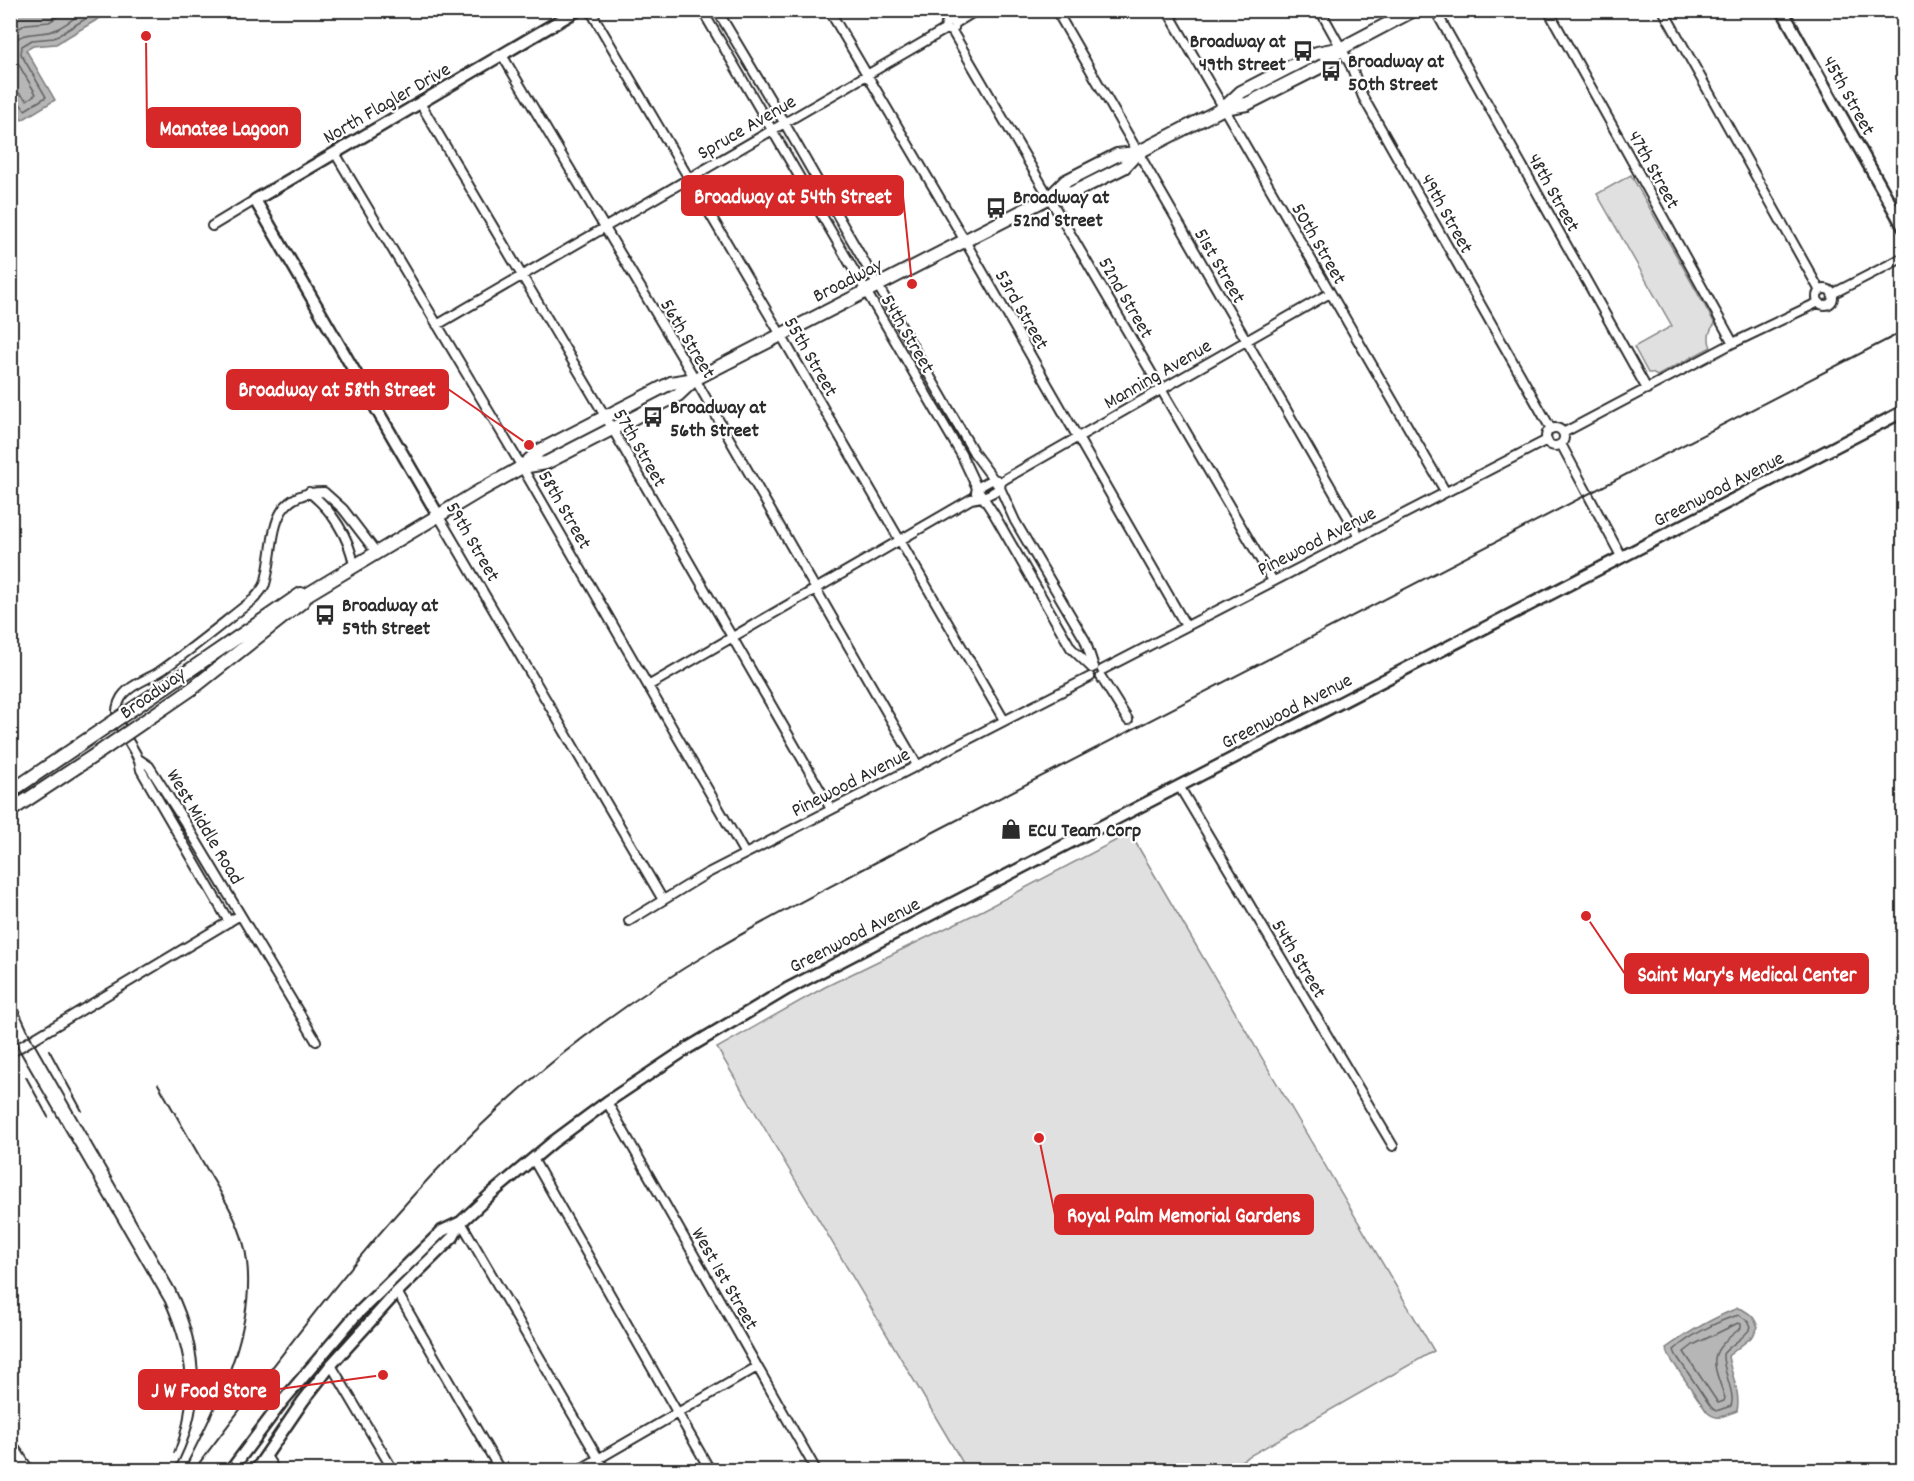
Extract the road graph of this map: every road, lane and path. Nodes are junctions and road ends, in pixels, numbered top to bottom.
1 (578, 10) edge
2 (590, 10) edge
3 (702, 10) edge
4 (717, 10) edge
5 (829, 10) edge
6 (941, 10) edge
7 (977, 10) edge
8 (1056, 10) edge
9 (1167, 10) edge
10 (1320, 10) edge
11 (1414, 10) edge
12 (1435, 10) edge
13 (1548, 10) edge
14 (1663, 10) edge
15 (1782, 10) edge
16 (950, 26) junction
17 (1342, 48) junction
18 (502, 55) junction
19 (866, 75) junction
20 (420, 103) junction
21 (1224, 108) junction
22 (785, 124) junction
23 (771, 132) junction
24 (335, 153) junction
25 (1137, 153) junction
26 (688, 179) junction
27 (1050, 197) junction
28 (255, 200) junction
29 (212, 226) dead end
30 (603, 228) junction
31 (1904, 228) edge
32 (965, 241) junction
33 (1904, 257) edge
34 (521, 276) junction
35 (878, 285) junction
36 (865, 291) junction
37 (1820, 291) junction
38 (1330, 293) junction
39 (1832, 294) junction
40 (1819, 302) junction
41 (437, 325) junction
42 (781, 335) junction
43 (1246, 341) junction
44 (1733, 344) junction
45 (694, 379) junction
46 (1647, 389) junction
47 (1161, 390) junction
48 (1904, 411) edge
49 (605, 416) junction
50 (612, 428) junction
51 (1551, 429) junction
52 (1563, 433) junction
53 (1077, 438) junction
54 (1547, 440) junction
55 (1561, 444) junction
56 (522, 467) junction
57 (993, 478) junction
58 (1000, 485) junction
59 (977, 488) junction
60 (309, 492) junction
61 (1445, 492) junction
62 (973, 498) junction
63 (983, 498) junction
64 (438, 515) junction
65 (1359, 536) junction
66 (899, 541) junction
67 (376, 552) junction
68 (1622, 558) junction
69 (354, 565) junction
70 (1273, 581) junction
71 (815, 590) junction
72 (308, 594) junction
73 (1186, 626) junction
74 (731, 638) junction
75 (1097, 671) junction
76 (648, 686) junction
77 (1004, 720) junction
78 (1128, 720) dead end
79 (140, 760) junction
80 (917, 765) junction
81 (1179, 786) junction
82 (10, 792) edge
83 (831, 809) junction
84 (10, 810) edge
85 (745, 854) junction
86 (663, 900) junction
87 (240, 915) junction
88 (629, 921) dead end
89 (229, 922) junction
90 (316, 1041) dead end
91 (10, 1053) edge
92 (607, 1102) junction
93 (1393, 1146) dead end
94 (533, 1159) junction
95 (461, 1222) junction
96 (397, 1292) junction
97 (332, 1365) junction
98 (758, 1367) junction
99 (678, 1413) junction
100 (10, 1442) edge
101 (266, 1456) junction
102 (598, 1460) junction
103 (29, 1470) edge
104 (231, 1470) edge
105 (256, 1470) edge
106 (275, 1470) edge
107 (393, 1470) edge
108 (500, 1470) edge
109 (579, 1470) edge
110 (605, 1470) edge
111 (710, 1470) edge
112 (816, 1470) edge

1 - 18 main road, North Flagler Drive
2 - 26 street, 55th Street
3 - 23 street, 54th Street
4 - 22 street, 54th Street
5 - 19 street, 53rd Street
6 - 16 street, 52nd Street
7 - 16 street, Spruce Avenue
8 - 25 street, 51st Street
9 - 21 street, 50th Street
10 - 17 street, 49th Street
11 - 17 main road, Broadway
12 - 46 street, 48th Street
13 - 44 street, 47th Street
14 - 37 street
15 - 31 main road, 45th Street
16 - 19 street, Spruce Avenue
16 - 27 street, 52nd Street
17 - 21 main road, Broadway
17 - 51 street, 49th Street
18 - 20 main road, North Flagler Drive
18 - 30 street, 56th Street
19 - 22 street, Spruce Avenue
19 - 32 street, 53rd Street
20 - 24 main road, North Flagler Drive
20 - 34 street, 57th Street
21 - 25 main road, Broadway
21 - 38 street, 50th Street
22 - 23 street, Spruce Avenue
22 - 35 street, 54th Street
23 - 26 street, Spruce Avenue
23 - 36 street, 54th Street
24 - 28 main road, North Flagler Drive
24 - 41 street, 58th Street
25 - 27 main road, Broadway
25 - 43 street, 51st Street
26 - 30 street, Spruce Avenue
26 - 42 street, 55th Street
27 - 32 main road, Broadway
27 - 47 street, 52nd Street
28 - 29 street, North Flagler Drive
28 - 64 main road, 59th Street
30 - 34 street, Spruce Avenue
30 - 45 street, 56th Street
32 - 35 main road, Broadway
32 - 53 street, 53rd Street
33 - 39 street
34 - 41 street, Spruce Avenue
34 - 49 street, 57th Street
35 - 36 main road, Broadway
35 - 57 street, 54th Street
36 - 42 main road, Broadway
36 - 59 street, 54th Street
37 - 39 street
37 - 40 street
38 - 43 street, Manning Avenue
38 - 61 street, 50th Street
39 - 40 street
40 - 44 street
41 - 56 street, 58th Street
42 - 45 main road, Broadway
42 - 66 street, 55th Street
43 - 47 street, Manning Avenue
43 - 65 street, 51st Street
44 - 46 street
45 - 49 main road, Broadway
45 - 50 main road, Broadway
45 - 71 street, 56th Street
46 - 52 street
47 - 53 street, Manning Avenue
47 - 70 street, 52nd Street
48 - 68 main road, Greenwood Avenue
49 - 50 street, 57th Street
49 - 56 main road, Broadway
50 - 56 main road, Broadway
50 - 74 street, 57th Street
51 - 52 street
51 - 54 street
52 - 55 street
53 - 58 street, Manning Avenue
53 - 73 street, 53rd Street
54 - 55 street
54 - 61 street, Pinewood Avenue
55 - 68 street
56 - 64 main road, Broadway
56 - 76 street, 58th Street
57 - 58 street
57 - 59 street
58 - 63 street, Manning Avenue
58 - 75 street, 54th Street
59 - 62 street
59 - 63 street, 54th Street
60 - 67 street
60 - 69 street
60 - 79 street
61 - 65 street, Pinewood Avenue
62 - 63 street
62 - 66 street
63 - 75 street, 54th Street
64 - 67 main road, Broadway
64 - 86 street, 59th Street
65 - 70 street, Pinewood Avenue
66 - 71 street
66 - 77 street, 55th Street
67 - 69 main road, Broadway
68 - 81 main road, Greenwood Avenue
69 - 72 main road, Broadway
70 - 73 street, Pinewood Avenue
71 - 74 street
71 - 80 street, 56th Street
72 - 82 main road, Broadway, bridge
72 - 84 main road, Broadway, bridge
73 - 75 street, Pinewood Avenue
74 - 76 street
74 - 83 street, 57th Street
75 - 77 street, Pinewood Avenue
75 - 78 street, 54th Street
76 - 85 street, 58th Street
77 - 80 street, Pinewood Avenue
79 - 87 street, West Middle Road
79 - 89 street, West Middle Road
80 - 83 street, Pinewood Avenue
81 - 92 main road, Greenwood Avenue
81 - 93 street, 54th Street
83 - 85 street, Pinewood Avenue
85 - 86 street, Pinewood Avenue
86 - 88 street, Pinewood Avenue
87 - 89 street
87 - 90 street, West Middle Road
89 - 91 street
92 - 94 main road, Greenwood Avenue
92 - 98 street, West 1st Street
94 - 95 main road, Greenwood Avenue
94 - 99 street
95 - 96 main road
95 - 102 street
95 - 104 main road
96 - 97 main road
96 - 108 street
97 - 101 main road
97 - 107 street
98 - 99 street
98 - 112 street, West 1st Street
99 - 102 street
99 - 111 street
100 - 103 street
101 - 105 main road
101 - 106 street
102 - 109 street
102 - 110 street

